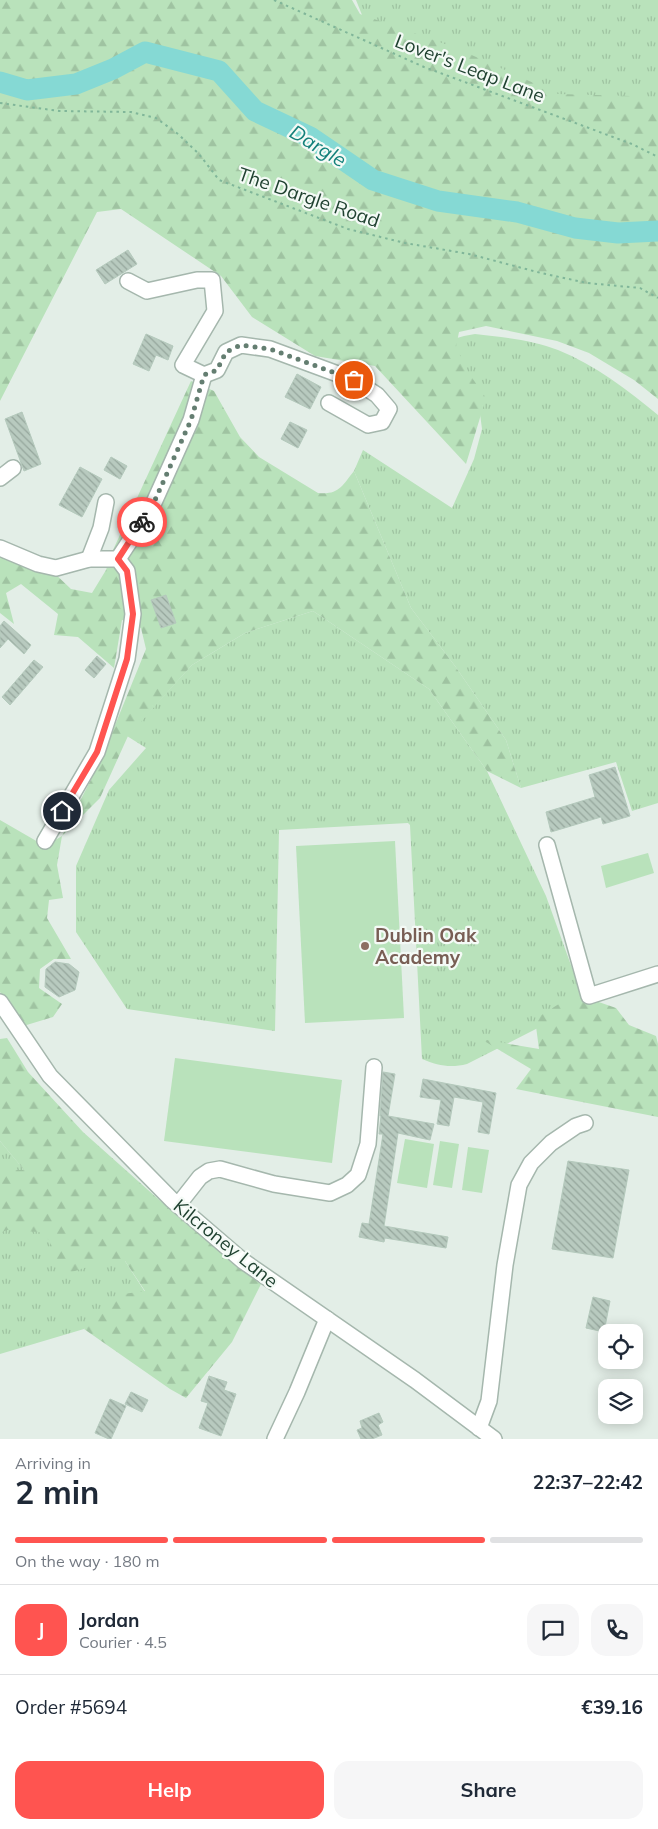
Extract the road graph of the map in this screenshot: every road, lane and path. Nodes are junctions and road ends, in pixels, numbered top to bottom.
1 (274, 0) edge
2 (0, 103) edge
3 (658, 156) edge
4 (128, 281) dead end
5 (658, 298) edge
6 (204, 375) junction
7 (329, 403) dead end
8 (13, 468) dead end
9 (0, 478) edge
10 (106, 502) dead end
11 (0, 548) edge
12 (89, 559) junction
13 (118, 559) junction
14 (45, 841) dead end
15 (547, 845) dead end
16 (658, 974) edge
17 (0, 1002) edge
18 (374, 1067) dead end
19 (585, 1123) dead end
20 (178, 1205) junction
21 (327, 1319) junction
22 (479, 1428) junction
23 (275, 1439) edge
24 (494, 1439) edge

1 - 3 path, Lover's Leap Lane
2 - 5 path, The Dargle Road
4 - 6 street
6 - 7 street
6 - 13 street
8 - 9 street
10 - 12 street
11 - 12 street
12 - 13 street
13 - 14 street
15 - 16 street
17 - 20 street, Kilcroney Lane
18 - 20 street
19 - 22 street
20 - 21 street, Kilcroney Lane
21 - 22 street, Kilcroney Lane
21 - 23 street
22 - 24 street, Kilcroney Lane

